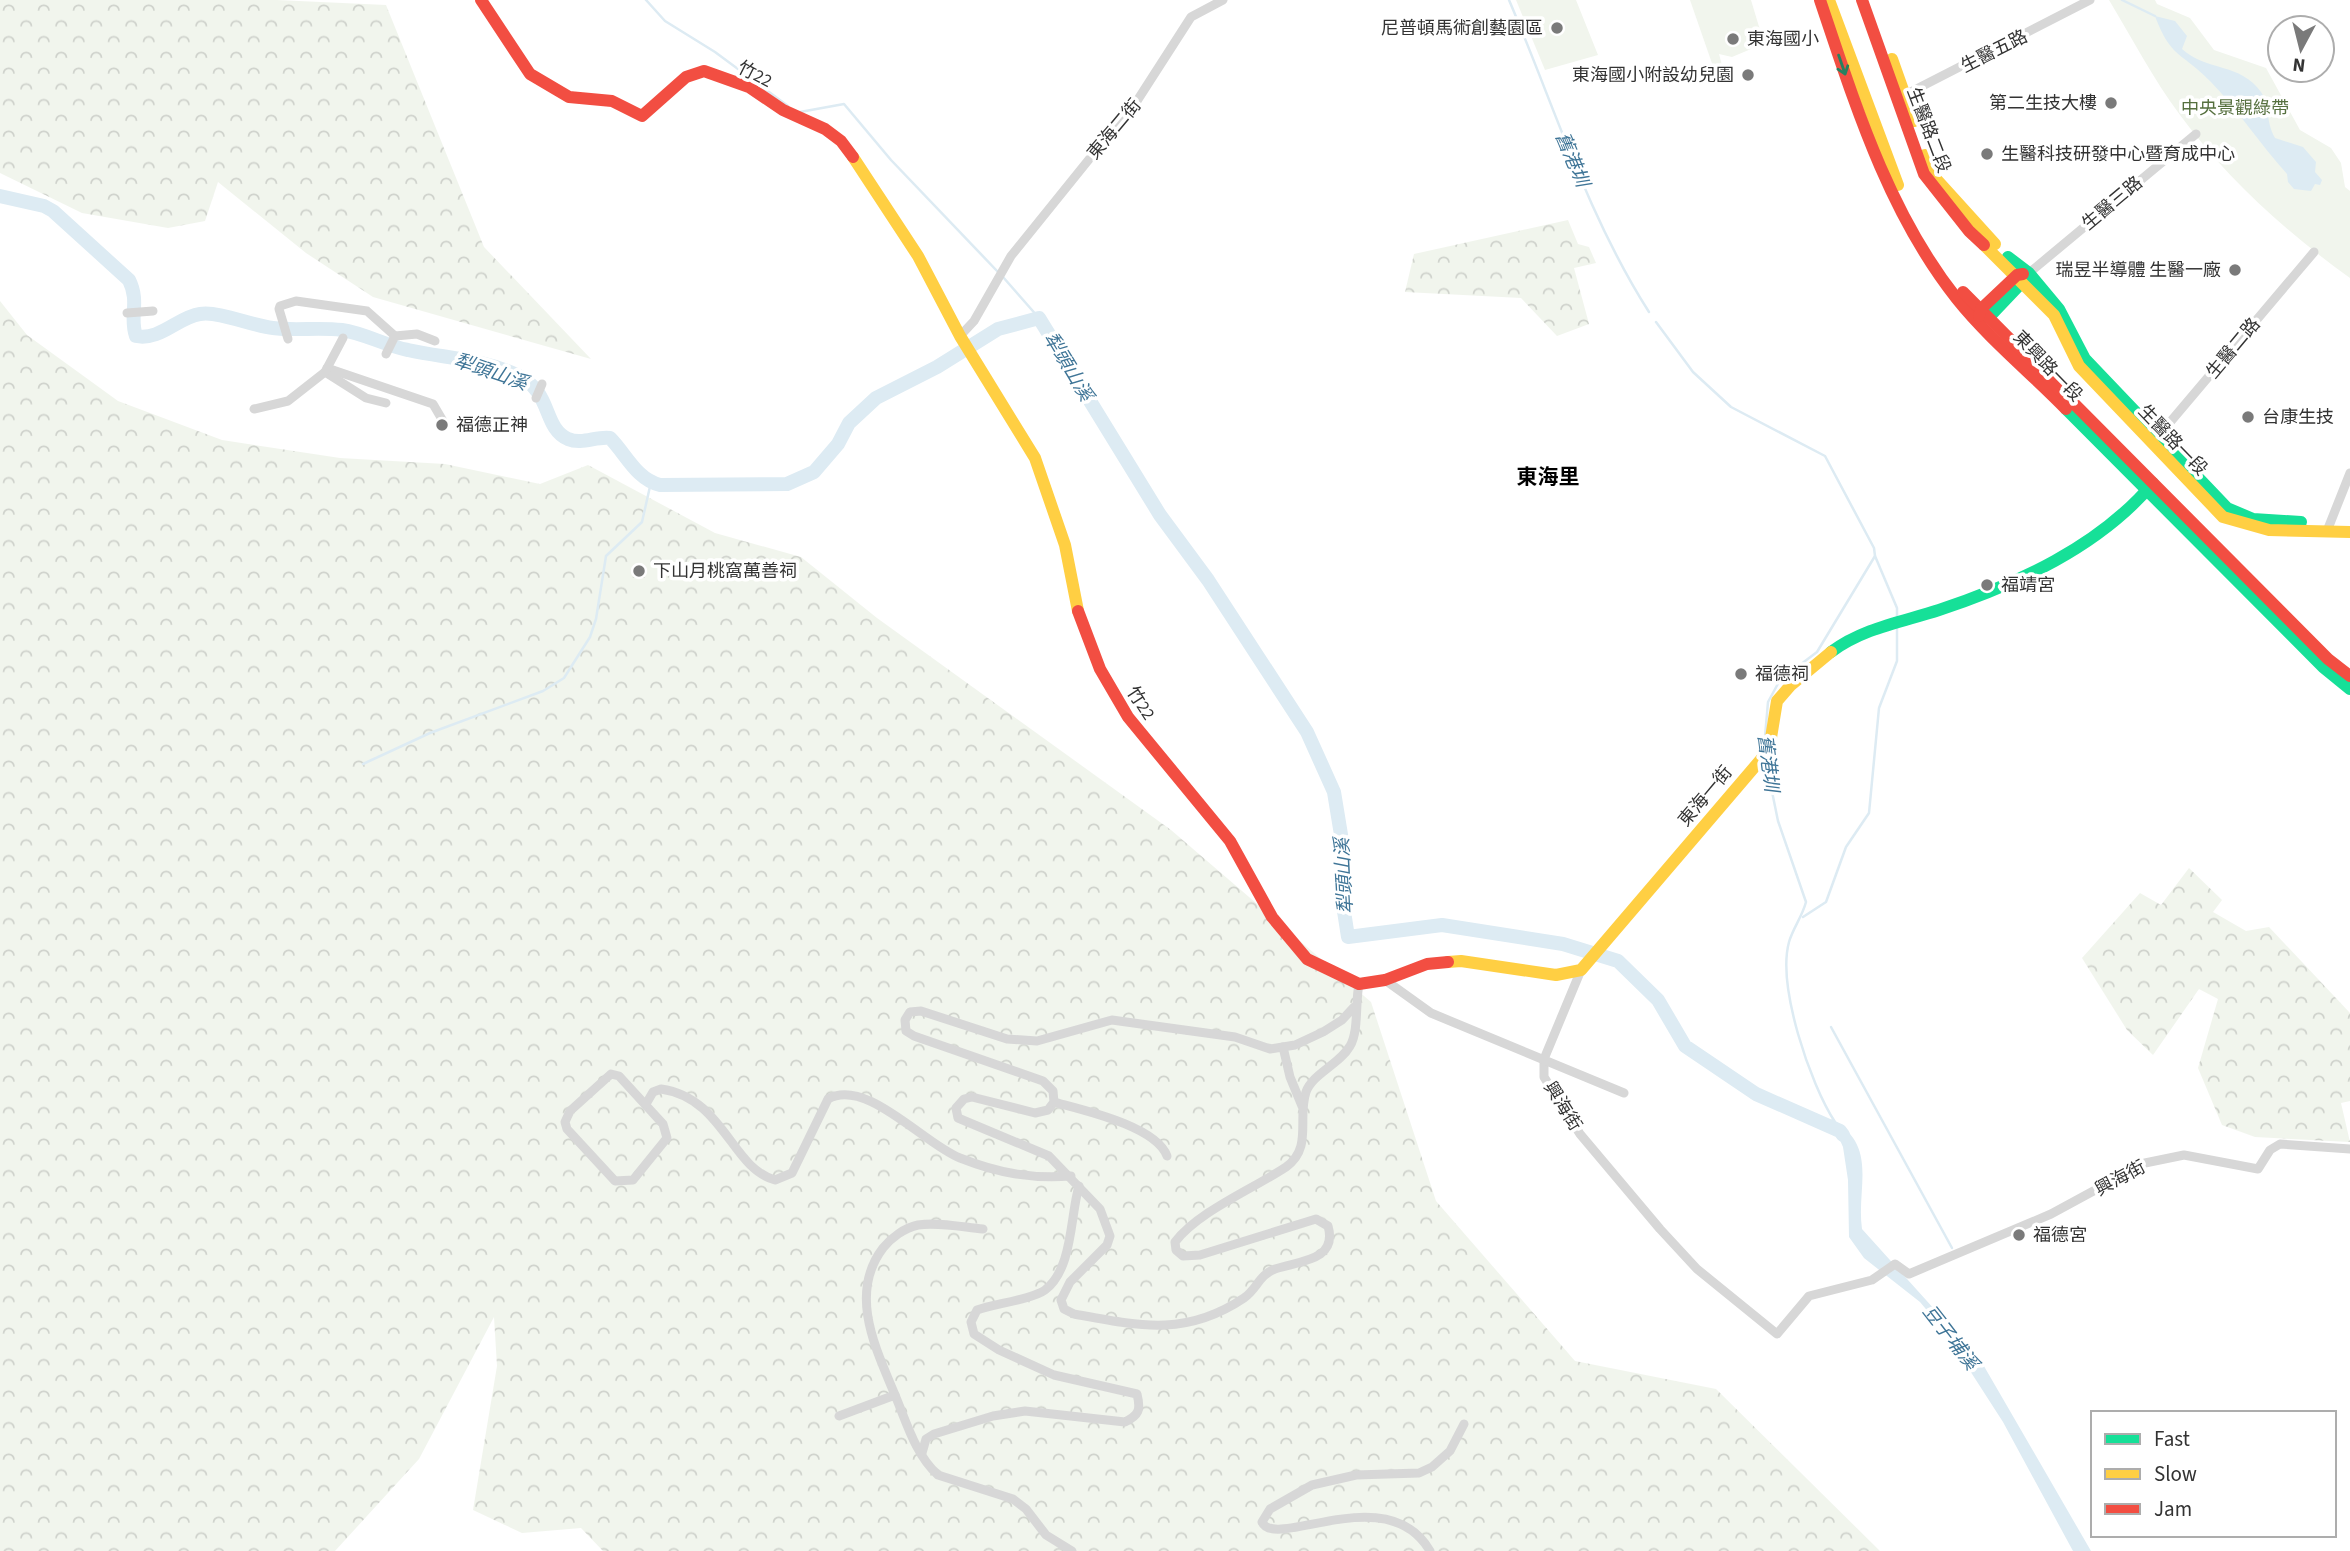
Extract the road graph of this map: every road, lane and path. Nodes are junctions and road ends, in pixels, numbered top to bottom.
1 (481, 0) edge
2 (1223, 0) edge
3 (1820, 0) edge
4 (1829, 0) edge
5 (1862, 0) edge
6 (1869, 0) edge
7 (2090, 0) edge
8 (1902, 97) junction
9 (2196, 134) dead end
10 (2314, 253) dead end
11 (2023, 277) junction
12 (153, 311) dead end
13 (131, 313) dead end
14 (1983, 315) junction
15 (286, 333) dead end
16 (960, 336) junction
17 (343, 338) dead end
18 (435, 341) dead end
19 (326, 370) junction
20 (542, 384) dead end
21 (537, 396) dead end
22 (386, 403) dead end
23 (254, 409) dead end
24 (443, 421) dead end
25 (2155, 439) junction
26 (2350, 473) edge
27 (2150, 487) junction
28 (2350, 524) edge
29 (2328, 527) junction
30 (2350, 532) edge
31 (2350, 676) edge
32 (2350, 689) edge
33 (1580, 970) junction
34 (1385, 981) junction
35 (1359, 984) junction
36 (1354, 1007) junction
37 (1283, 1047) junction
38 (1544, 1059) junction
39 (1624, 1093) dead end
40 (1054, 1101) junction
41 (646, 1104) junction
42 (1302, 1106) junction
43 (2350, 1149) edge
44 (1167, 1156) dead end
45 (1071, 1176) junction
46 (1079, 1186) junction
47 (983, 1229) dead end
48 (895, 1395) junction
49 (839, 1416) dead end
50 (1464, 1423) dead end
51 (922, 1453) junction
52 (1328, 1533) dead end
53 (1269, 1538) dead end
54 (1072, 1551) edge
55 (1430, 1551) edge

1 - 16 street, 竹22 / 竹22
2 - 16 street, 東海二街
3 -> 14 street, 東興路一段
4 - 14 street, 東興路一段
5 - 8 street, 生醫路二段
6 - 8 street, 生醫路二段
7 - 8 street, 生醫五路
8 - 11 street, 生醫路二段
9 - 11 street, 生醫三路
10 - 25 street, 生醫二路
11 - 14 street
11 - 25 street, 生醫路一段
12 - 13 street
14 - 27 street, 東興路一段
15 - 18 street
16 - 35 street, 竹22 / 竹22
17 - 19 street
19 - 22 street
19 - 23 street
19 - 24 street
20 - 21 street
25 - 29 street, 生醫路一段
26 - 29 street
27 - 31 street, 東興路一段
27 - 32 street, 東興路一段
27 - 33 street, 東海一街
28 - 29 street, 生醫路一段
29 - 30 street, 生醫路一段
33 - 34 street
33 - 38 street
34 - 35 street
34 - 38 street
35 - 36 street
36 - 37 street
36 - 42 street
37 - 40 street
37 - 42 street
38 - 39 street
38 - 43 street, 興海街
40 - 44 street
40 - 45 street
41 - 41 street
41 - 45 street
42 - 46 street
45 - 46 street
46 - 51 street
47 - 48 street
48 - 49 street
48 - 51 street
50 - 53 street
51 - 54 street
52 - 55 street

